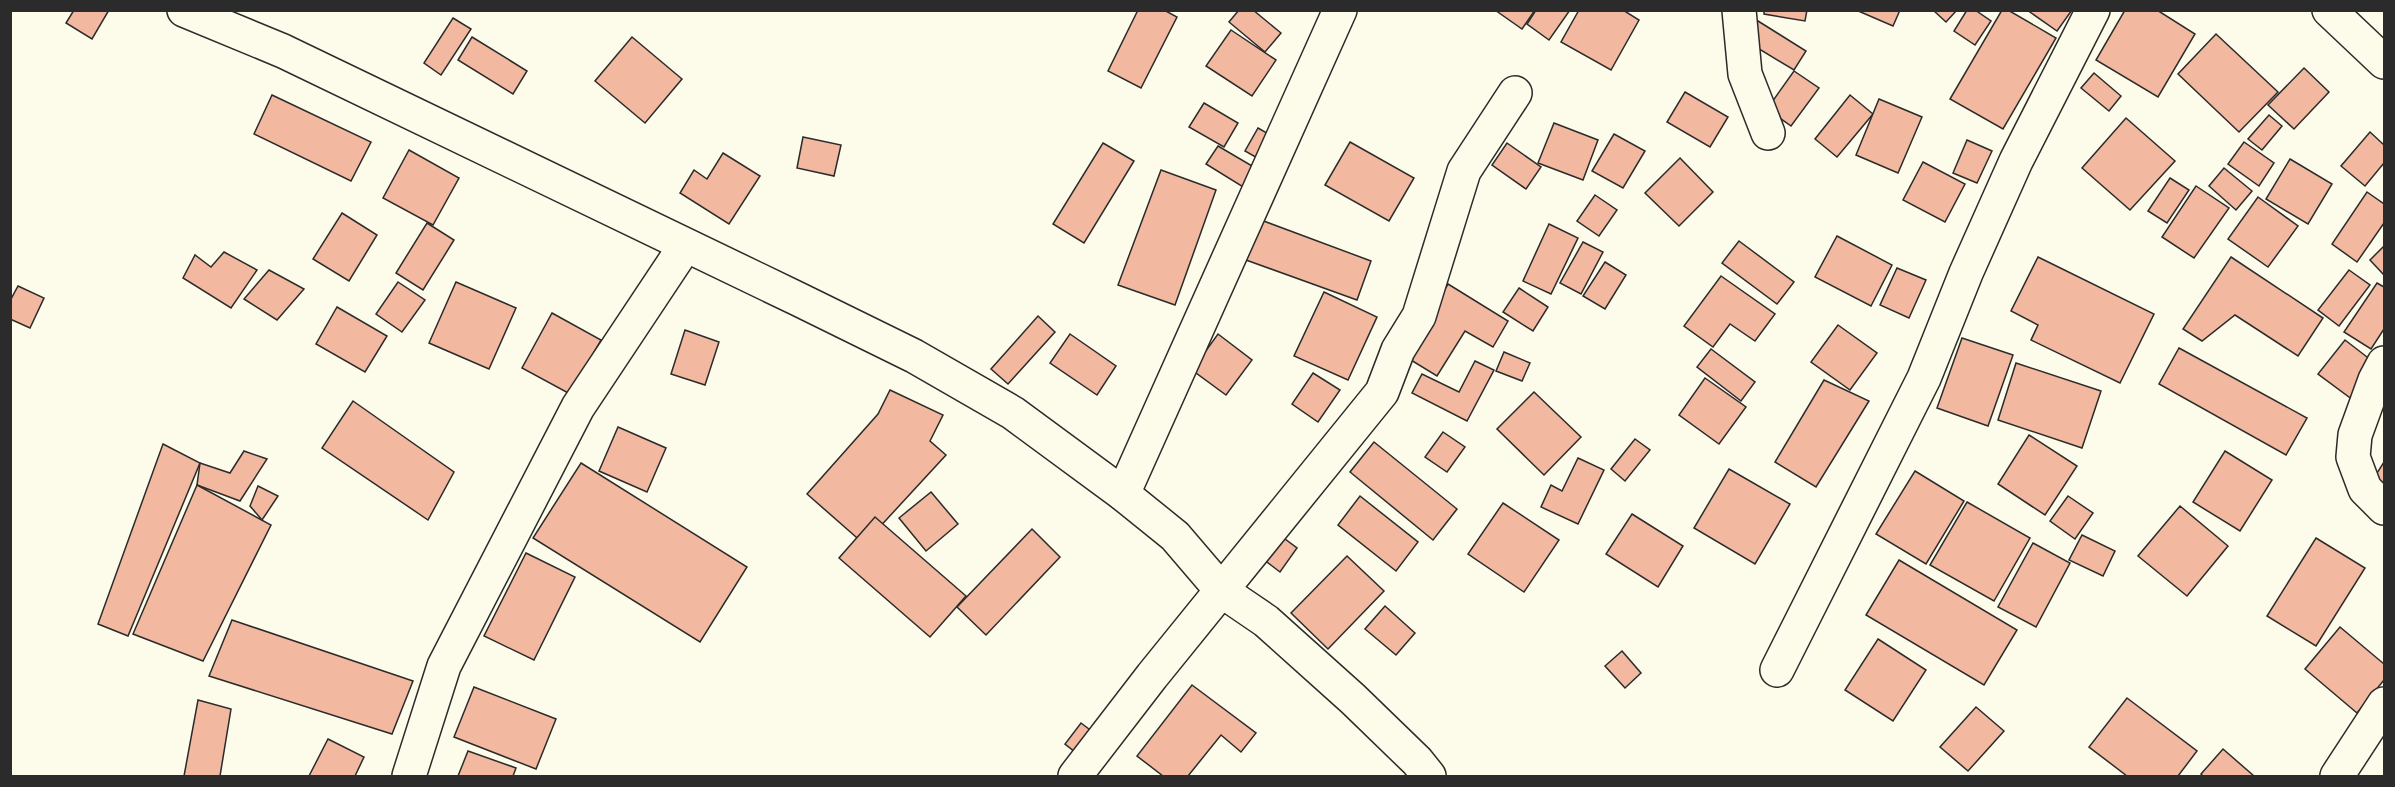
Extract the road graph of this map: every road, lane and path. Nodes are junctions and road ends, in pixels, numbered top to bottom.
1 (184, 10) edge
2 (1340, 10) edge
3 (1739, 10) edge
4 (2093, 10) edge
5 (2329, 10) edge
6 (2385, 62) edge
7 (1515, 93) dead end
8 (1768, 133) dead end
9 (685, 246) junction
10 (2385, 363) edge
11 (1123, 494) junction
12 (2385, 508) edge
13 (1222, 591) junction
14 (1777, 670) dead end
15 (2385, 704) edge
16 (409, 777) edge
17 (1075, 777) edge
18 (1429, 777) edge
19 (2337, 777) edge

1 - 9 street
2 - 11 street
3 - 8 street
4 - 14 street
5 - 6 street
7 - 13 street
9 - 11 street
9 - 16 street
10 - 12 street
11 - 13 street
13 - 17 street
13 - 18 street
15 - 19 street

